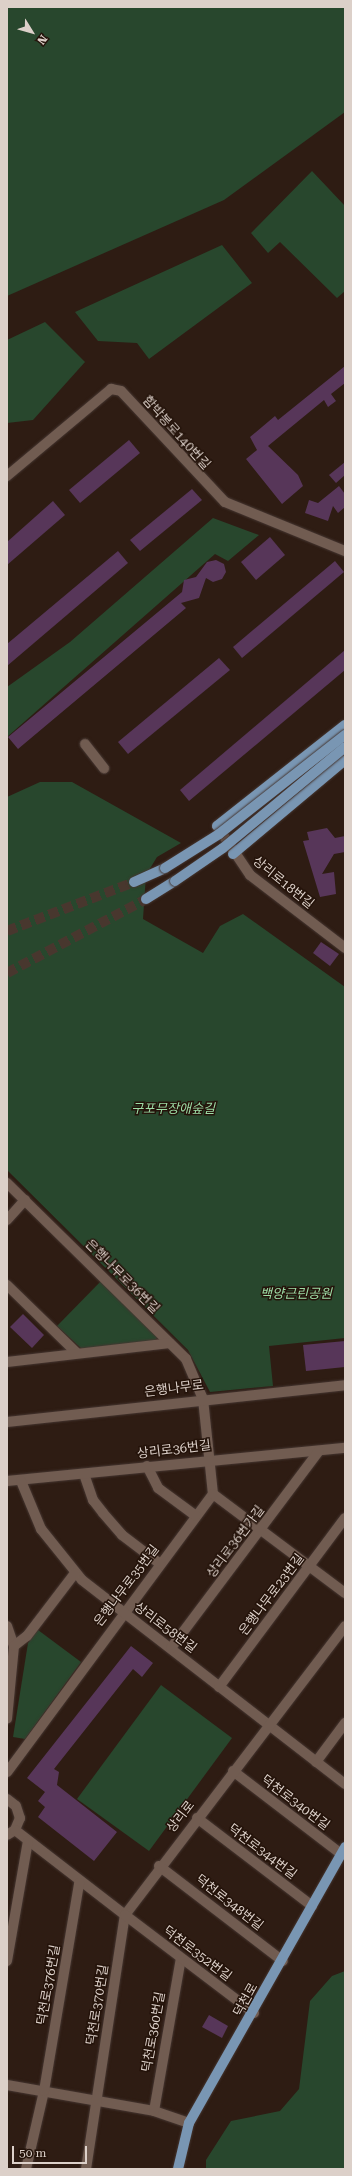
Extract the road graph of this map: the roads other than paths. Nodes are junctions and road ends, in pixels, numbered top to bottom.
1 (7, 476) edge
2 (345, 551) edge
3 (345, 725) edge
4 (345, 735) edge
5 (85, 744) dead end
6 (345, 747) edge
7 (345, 760) edge
8 (104, 768) dead end
9 (217, 826) joint
10 (233, 854) junction
11 (134, 882) tunnel mouth
12 (146, 899) tunnel mouth
13 (345, 948) edge
14 (7, 1183) edge
15 (25, 1200) junction
16 (7, 1220) edge
17 (7, 1285) edge
18 (170, 1343) junction
19 (77, 1353) junction
20 (7, 1362) edge
21 (345, 1385) edge
22 (203, 1399) junction
23 (7, 1422) edge
24 (345, 1448) edge
25 (319, 1451) junction
26 (209, 1458) junction
27 (147, 1466) junction
28 (84, 1474) junction
29 (21, 1480) junction
30 (7, 1481) edge
31 (213, 1494) junction
32 (196, 1516) junction
33 (345, 1518) edge
34 (262, 1530) junction
35 (160, 1564) junction
36 (310, 1566) junction
37 (75, 1573) junction
38 (345, 1593) edge
39 (123, 1613) junction
40 (7, 1626) edge
41 (345, 1626) edge
42 (14, 1646) junction
43 (171, 1648) junction
44 (219, 1687) junction
45 (7, 1719) edge
46 (345, 1723) edge
47 (268, 1726) junction
48 (316, 1762) junction
49 (7, 1772) edge
50 (233, 1772) junction
51 (345, 1784) edge
52 (7, 1800) edge
53 (197, 1818) junction
54 (11, 1833) edge
55 (28, 1841) junction
56 (343, 1851) edge
57 (159, 1866) junction
58 (79, 1883) junction
59 (312, 1906) junction
60 (125, 1915) junction
61 (181, 1958) junction
62 (7, 1961) edge
63 (282, 1961) junction
64 (254, 2013) junction
65 (7, 2085) edge
66 (44, 2091) junction
67 (96, 2099) junction
68 (154, 2111) junction
69 (189, 2123) junction
70 (26, 2169) edge
71 (86, 2169) edge
72 (178, 2169) edge

1 - 2 street, 함박봉로140번길
3 - 9 main road
4 - 11 main road, bridge
5 - 8 street
6 - 12 main road, bridge
7 - 10 main road
9 - 10 street, 상리로18번길
10 - 13 street, 상리로18번길
14 - 15 street, 은행나무로36번길
15 - 16 street
15 - 18 street, 은행나무로36번길
17 - 19 street
18 - 19 street
18 - 22 street, 은행나무로36번길
19 - 20 street
21 - 22 street, 은행나무로
22 - 23 street, 은행나무로
22 - 26 street
24 - 25 street, 상리로36번길
25 - 26 street, 상리로36번길
25 - 34 street, 상리로36번가길
26 - 27 street, 상리로36번길
26 - 31 street
27 - 28 street, 상리로36번길
27 - 32 street
28 - 29 street, 상리로36번길
28 - 35 street
29 - 30 street, 상리로36번길
29 - 37 street, 상리로58번길
31 - 32 street, 은행나무로35번길
31 - 34 street
32 - 35 street, 은행나무로35번길
33 - 36 street, 은행나무로23번길
34 - 36 street
34 - 43 street, 상리로36번가길
35 - 39 street, 은행나무로35번길
36 - 38 street
36 - 44 street, 은행나무로23번길
37 - 39 street, 상리로58번길
37 - 42 street
39 - 43 street, 상리로58번길
39 - 49 street, 은행나무로35번길
40 - 42 street
41 - 47 street, 상리로
42 - 45 street
43 - 44 street, 상리로58번길
44 - 47 street, 상리로58번길
46 - 48 street
47 - 48 street, 상리로58번길
47 - 50 street, 상리로
48 - 51 street, 상리로58번길
50 - 53 street, 상리로
50 - 56 street, 덕천로340번길
52 - 54 street
53 - 57 street, 상리로
53 - 59 street, 덕천로344번길
54 - 55 street
55 - 58 street
55 - 62 street
56 - 59 main road, 덕천로
57 - 60 street, 상리로
57 - 63 street, 덕천로348번길
58 - 60 street
58 - 66 street, 덕천로376번길
59 - 63 main road, 덕천로
60 - 61 street, 덕천로352번길
60 - 67 street, 덕천로370번길
61 - 64 street, 덕천로352번길
61 - 68 street, 덕천로360번길
63 - 64 main road, 덕천로
64 - 69 main road, 덕천로
65 - 66 street
66 - 67 street
66 - 70 street, 덕천로376번길
67 - 68 street
67 - 71 street, 덕천로370번길
68 - 69 street
69 - 72 main road, 덕천로

